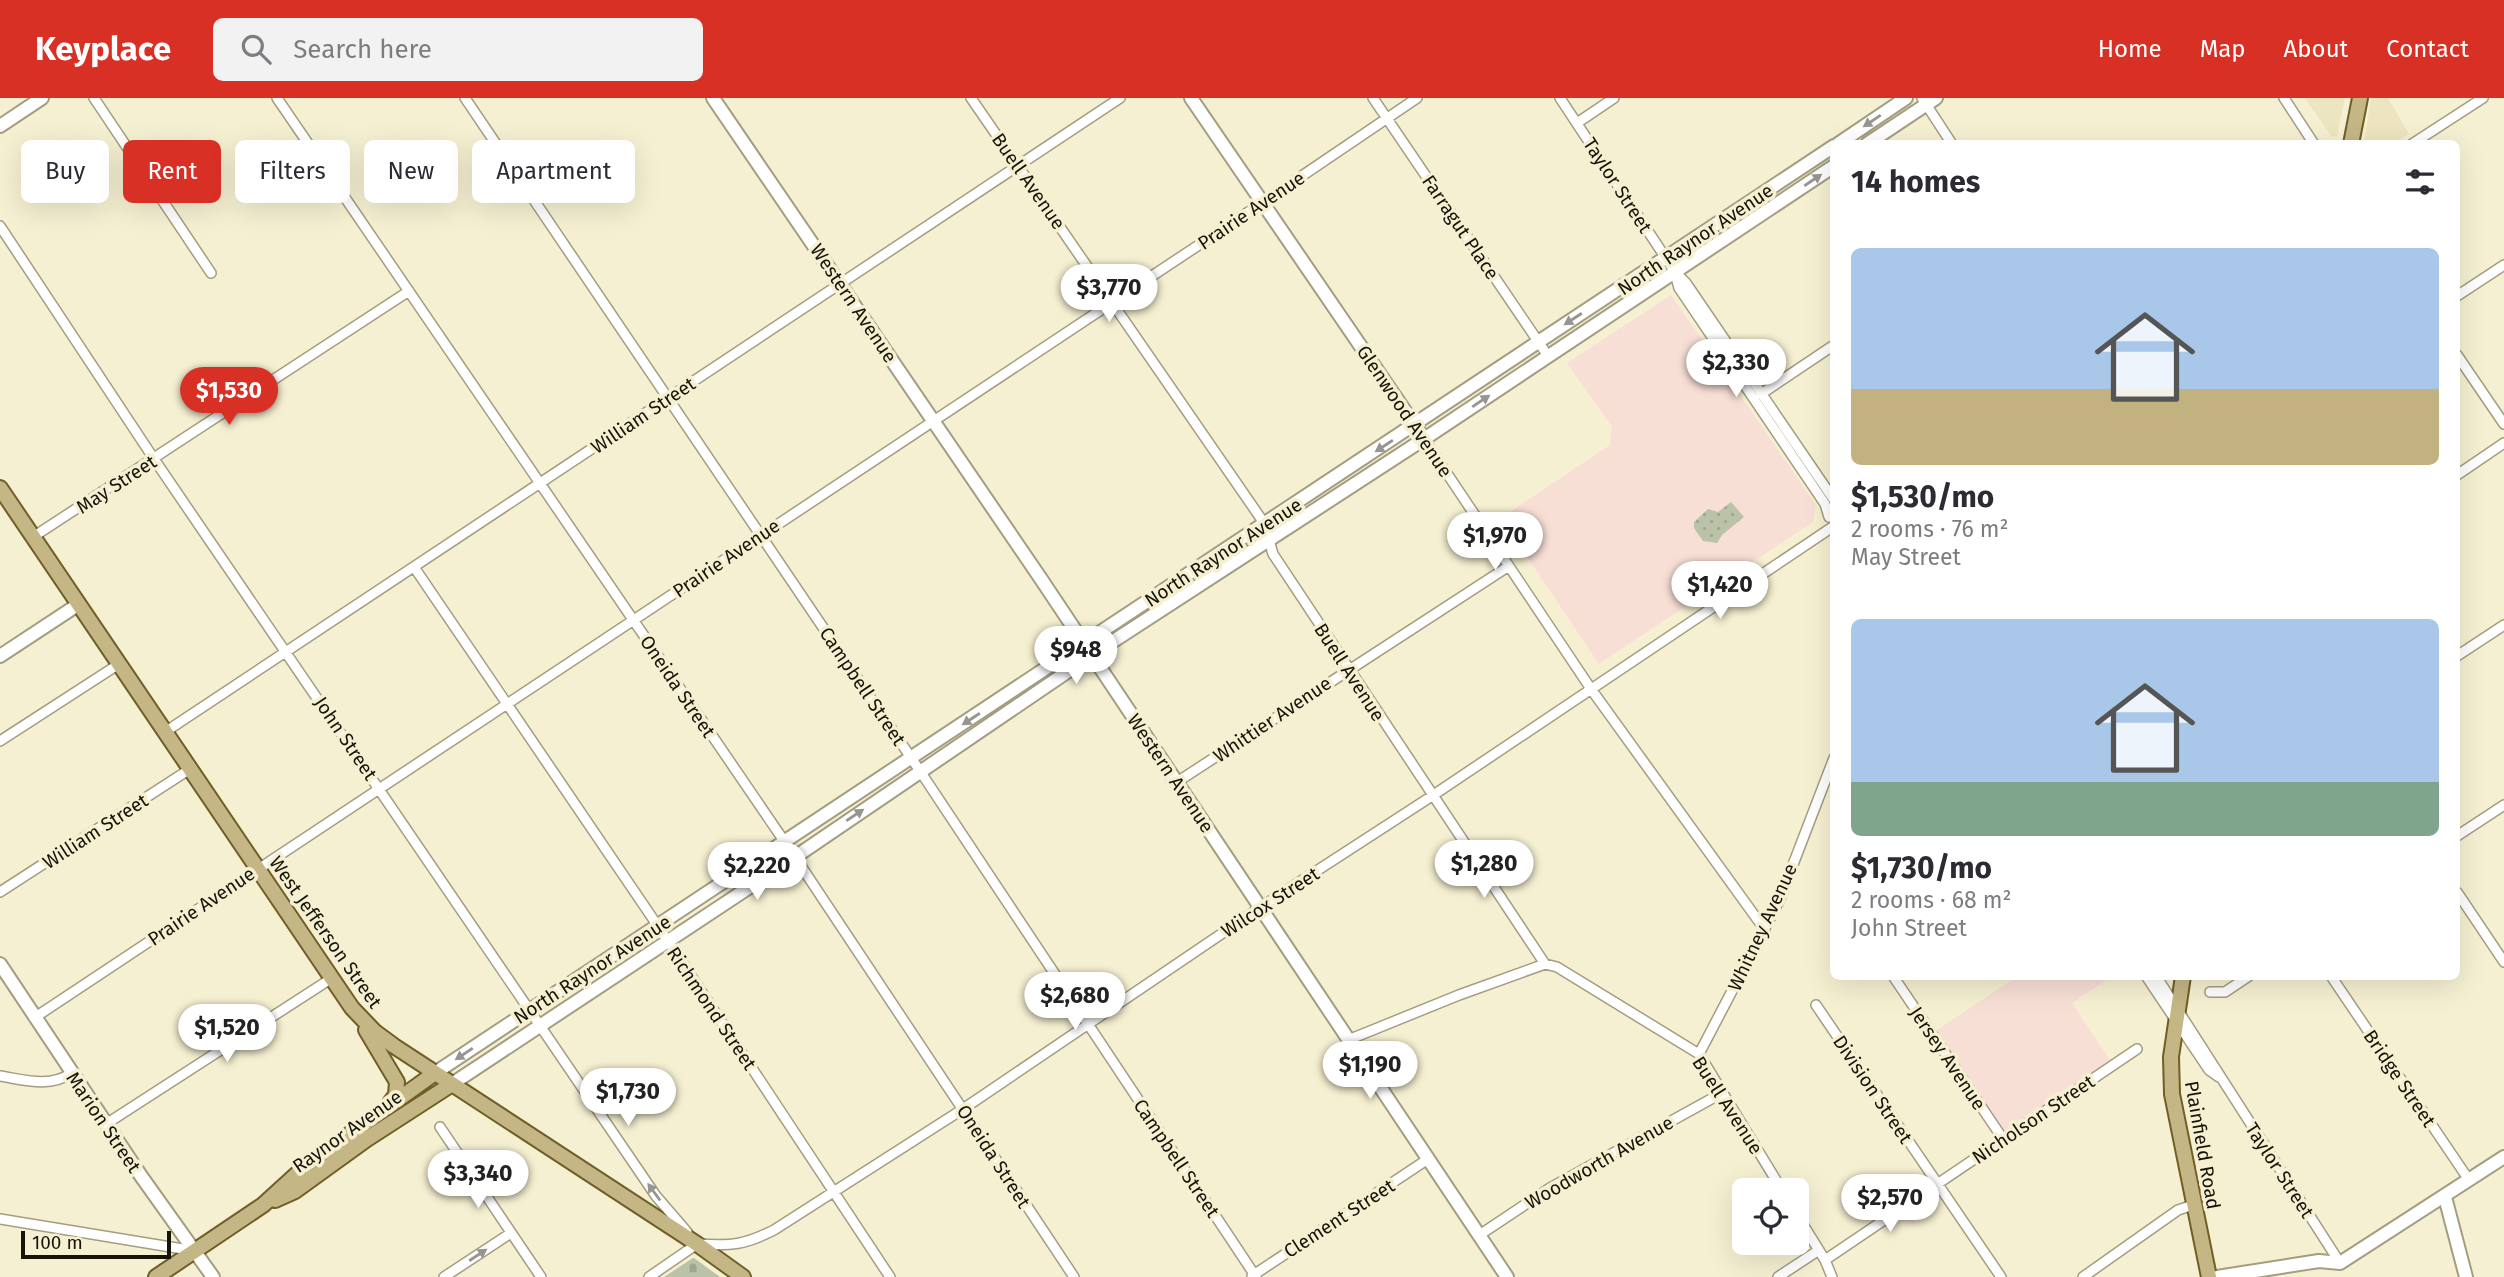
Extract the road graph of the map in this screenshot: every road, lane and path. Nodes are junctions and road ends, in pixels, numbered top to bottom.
1 (42, 98) edge
2 (94, 98) edge
3 (277, 98) edge
4 (465, 98) edge
5 (713, 98) edge
6 (971, 98) edge
7 (1120, 98) edge
8 (1191, 98) edge
9 (1373, 98) edge
10 (1417, 98) edge
11 (1560, 98) edge
12 (1614, 98) edge
13 (1906, 98) edge
14 (2284, 98) edge
15 (2360, 98) edge
16 (2483, 98) edge
17 (1928, 100) edge
18 (1387, 118) junction
19 (1577, 123) junction
20 (0, 126) edge
21 (1843, 140) edge
22 (1873, 140) edge
23 (1950, 140) edge
24 (2311, 140) edge
25 (2352, 140) edge
26 (2418, 140) edge
27 (1830, 149) edge
28 (1018, 166) junction
29 (1830, 169) edge
30 (1262, 203) junction
31 (0, 226) edge
32 (1666, 258) junction
33 (2504, 265) edge
34 (1675, 272) junction
35 (211, 273) dead end
36 (841, 284) junction
37 (409, 291) junction
38 (2460, 294) edge
39 (1604, 299) junction
40 (1112, 302) junction
41 (1613, 313) junction
42 (1539, 342) junction
43 (1830, 348) edge
44 (1548, 356) junction
45 (2460, 359) edge
46 (1761, 394) junction
47 (668, 398) junction
48 (934, 420) junction
49 (2504, 424) edge
50 (1415, 426) junction
51 (1424, 439) junction
52 (2504, 443) edge
53 (154, 459) junction
54 (2460, 473) edge
55 (540, 483) junction
56 (0, 488) edge
57 (1830, 494) edge
58 (1830, 510) edge
59 (1264, 523) junction
60 (1830, 532) edge
61 (761, 535) junction
62 (33, 537) junction
63 (1269, 539) junction
64 (414, 566) junction
65 (1509, 566) junction
66 (79, 604) junction
67 (633, 620) junction
68 (2504, 625) edge
69 (1088, 649) junction
70 (287, 651) junction
71 (2460, 654) edge
72 (0, 656) edge
73 (119, 664) junction
74 (1348, 669) junction
75 (1591, 689) junction
76 (505, 704) junction
77 (165, 732) junction
78 (0, 741) edge
79 (912, 758) junction
80 (1830, 768) edge
81 (190, 769) junction
82 (920, 771) junction
83 (1177, 782) junction
84 (379, 787) junction
85 (1432, 796) junction
86 (2504, 805) edge
87 (2460, 834) edge
88 (785, 842) junction
89 (794, 857) junction
90 (257, 868) junction
91 (0, 892) edge
92 (2460, 896) edge
93 (1261, 907) junction
94 (658, 926) junction
95 (1765, 930) junction
96 (668, 941) junction
97 (2504, 962) edge
98 (0, 964) edge
99 (1545, 964) junction
100 (331, 978) junction
101 (1897, 980) edge
102 (2149, 980) edge
103 (2158, 980) edge
104 (2182, 980) edge
105 (2243, 980) edge
106 (2334, 980) edge
107 (2210, 992) dead end
108 (1816, 1005) dead end
109 (352, 1008) junction
110 (531, 1010) junction
111 (2176, 1013) junction
112 (34, 1018) junction
113 (1088, 1024) junction
114 (541, 1025) junction
115 (1348, 1040) junction
116 (2137, 1049) dead end
117 (1699, 1054) junction
118 (72, 1073) junction
119 (435, 1073) junction
120 (0, 1076) edge
121 (452, 1084) junction
122 (1722, 1093) junction
123 (387, 1107) junction
124 (963, 1109) junction
125 (106, 1124) junction
126 (440, 1127) dead end
127 (2003, 1139) junction
128 (2504, 1157) edge
129 (1428, 1159) junction
130 (1775, 1178) edge
131 (2469, 1180) junction
132 (1937, 1183) junction
133 (833, 1191) junction
134 (2445, 1197) junction
135 (262, 1205) junction
136 (2193, 1205) junction
137 (0, 1219) edge
138 (511, 1233) junction
139 (1809, 1234) edge
140 (1478, 1236) junction
141 (697, 1244) junction
142 (1819, 1250) junction
143 (195, 1251) junction
144 (1825, 1260) junction
145 (2340, 1263) junction
146 (1253, 1276) edge
147 (156, 1277) edge
148 (213, 1277) edge
149 (444, 1277) edge
150 (541, 1277) edge
151 (649, 1277) edge
152 (743, 1277) edge
153 (890, 1277) edge
154 (1074, 1277) edge
155 (1507, 1277) edge
156 (1779, 1277) edge
157 (1832, 1277) edge
158 (2001, 1277) edge
159 (2083, 1277) edge
160 (2209, 1277) edge
161 (2217, 1277) edge
162 (2466, 1277) edge

1 - 20 main road
2 - 35 street
3 - 37 street, Oneida Street
4 - 47 street, Campbell Street
5 - 36 main road, Western Avenue
6 - 28 street, Buell Avenue
7 - 28 street, William Street
8 - 30 main road, Glenwood Avenue
9 - 18 street, Farragut Place
10 - 18 street, Prairie Avenue
11 - 19 street, Taylor Street
12 - 19 street
13 -> 21 main road, North Raynor Avenue
14 - 24 street
15 - 25 main road
16 - 26 street
17 - 22 main road
17 - 23 street
18 - 30 street, Prairie Avenue
18 - 42 street, Farragut Place
19 - 32 street, Taylor Street
27 - 32 main road, North Raynor Avenue
28 - 36 street, William Street
28 - 40 street, Buell Avenue
34 -> 29 main road, North Raynor Avenue
30 - 40 street, Prairie Avenue
30 - 50 main road, Glenwood Avenue
31 - 53 street, John Street
32 - 34 street, Taylor Street
32 - 39 main road, North Raynor Avenue
33 - 38 street
34 - 41 main road, North Raynor Avenue
34 - 46 street, Taylor Street
34 - 58 street, Taylor Street
36 - 47 street, William Street
36 - 48 main road, Western Avenue
37 - 53 street, May Street
37 - 55 street, Oneida Street
39 - 41 main road
39 -> 42 main road, North Raynor Avenue
40 - 48 street, Prairie Avenue
40 - 59 street, Buell Avenue
41 - 44 main road, North Raynor Avenue
42 - 44 street, Farragut Place
42 - 50 main road, North Raynor Avenue
43 - 46 street
51 -> 44 main road, North Raynor Avenue
45 - 49 street
46 - 57 street, Taylor Street
47 - 55 street, William Street
47 - 61 street, Campbell Street
48 - 61 street, Prairie Avenue
48 - 69 main road, Western Avenue
50 - 51 main road, Glenwood Avenue
50 -> 59 main road, North Raynor Avenue
51 - 63 main road, North Raynor Avenue
51 - 65 street, Glenwood Avenue
52 - 54 street
53 - 62 street, May Street
53 - 70 street, John Street
55 - 64 street, William Street
55 - 67 street, Oneida Street
56 - 62 main road, West Jefferson Street
59 - 63 street, Buell Avenue
59 - 69 main road, North Raynor Avenue
60 - 75 street, Wilcox Street
61 - 67 street, Prairie Avenue
61 - 79 street, Campbell Street
62 - 66 main road, West Jefferson Street
63 - 69 main road, North Raynor Avenue
63 - 74 street, Buell Avenue
64 - 70 street, William Street
64 - 76 street, Richmond Street
65 - 74 street, Whittier Avenue
65 - 75 street, Glenwood Avenue
66 - 72 main road
66 - 73 main road, West Jefferson Street
67 - 76 street, Prairie Avenue
67 - 88 street, Oneida Street
68 - 71 street
69 -> 79 main road, North Raynor Avenue
69 - 82 main road, North Raynor Avenue
69 - 83 main road, Western Avenue
70 - 77 street, William Street
70 - 84 street, John Street
73 - 77 main road, West Jefferson Street
73 - 78 street
74 - 83 street, Whittier Avenue
74 - 85 street, Buell Avenue
75 - 85 street, Wilcox Street
75 - 95 street, Glenwood Avenue
76 - 84 street, Prairie Avenue
76 - 94 street, Richmond Street
77 - 81 main road, West Jefferson Street
79 - 82 street, Campbell Street
79 - 88 main road, North Raynor Avenue
80 - 95 street, Whitney Avenue
81 - 90 main road, West Jefferson Street
81 - 91 street, William Street
89 -> 82 main road, North Raynor Avenue
82 - 113 street, Campbell Street
83 - 93 main road, Western Avenue
84 - 90 street, Prairie Avenue
84 - 110 street, John Street
85 - 93 street, Wilcox Street
85 - 99 street, Buell Avenue
86 - 87 street
88 - 89 street, Oneida Street
88 - 94 main road, North Raynor Avenue
89 - 96 main road, North Raynor Avenue
89 - 124 street, Oneida Street
90 - 100 main road, West Jefferson Street
90 - 112 street, Prairie Avenue
92 - 97 street
93 - 113 street, Wilcox Street
93 - 115 main road, Western Avenue
94 - 96 street, Richmond Street
94 - 110 main road, North Raynor Avenue
95 - 117 street, Whitney Avenue
96 - 114 main road, North Raynor Avenue
96 - 133 street, Richmond Street
98 - 112 main road, Marion Street
99 - 115 street
99 - 117 street, Buell Avenue
100 - 109 main road, West Jefferson Street
100 - 125 street
101 - 127 street, Jersey Avenue
102 - 111 street, Taylor Street
103 - 111 street, Taylor Street
104 - 111 main road, Plainfield Road
105 - 107 street
106 - 131 street, Bridge Street
108 - 132 street, Division Street
109 - 119 main road, West Jefferson Street
109 - 123 main road
110 - 114 street, John Street
110 -> 119 main road, North Raynor Avenue
111 - 136 main road, Plainfield Road
111 - 145 street, Taylor Street
112 - 118 main road, Marion Street
113 - 124 street, Wilcox Street
113 - 146 street, Campbell Street
114 - 121 main road, North Raynor Avenue
141 -> 114 street, John Street
115 - 129 main road, Western Avenue
116 - 127 street, Nicholson Street
117 - 122 street, Buell Avenue
118 - 120 street
118 - 125 main road, Marion Street
119 - 121 main road, West Jefferson Street
119 - 123 main road, Raynor Avenue
121 - 135 main road, Raynor Avenue
121 - 141 main road, West Jefferson Street
122 - 130 street, Buell Avenue
122 - 140 street, Woodworth Avenue
123 - 135 main road, Raynor Avenue
124 - 133 street, Wilcox Street
124 - 154 street, Oneida Street
125 - 143 main road, Marion Street
126 - 138 street
127 - 132 street, Nicholson Street
128 - 131 main road
129 - 140 main road, Western Avenue
129 - 146 street, Clement Street
131 - 134 main road
132 - 144 street, Nicholson Street
132 - 158 street, Division Street
133 - 141 street, Wilcox Street
133 - 153 street, Richmond Street
134 - 145 main road
134 - 162 main road
135 - 143 main road, Raynor Avenue
136 - 159 street
136 - 160 main road, Plainfield Road
137 - 143 street
149 -> 138 street
138 - 150 street
139 - 142 street
140 - 155 main road, Western Avenue
141 - 151 street
141 - 152 main road, West Jefferson Street
142 - 144 street
142 - 156 street
143 - 147 main road, Raynor Avenue
143 - 148 main road, Marion Street
144 - 157 street
145 - 161 main road

